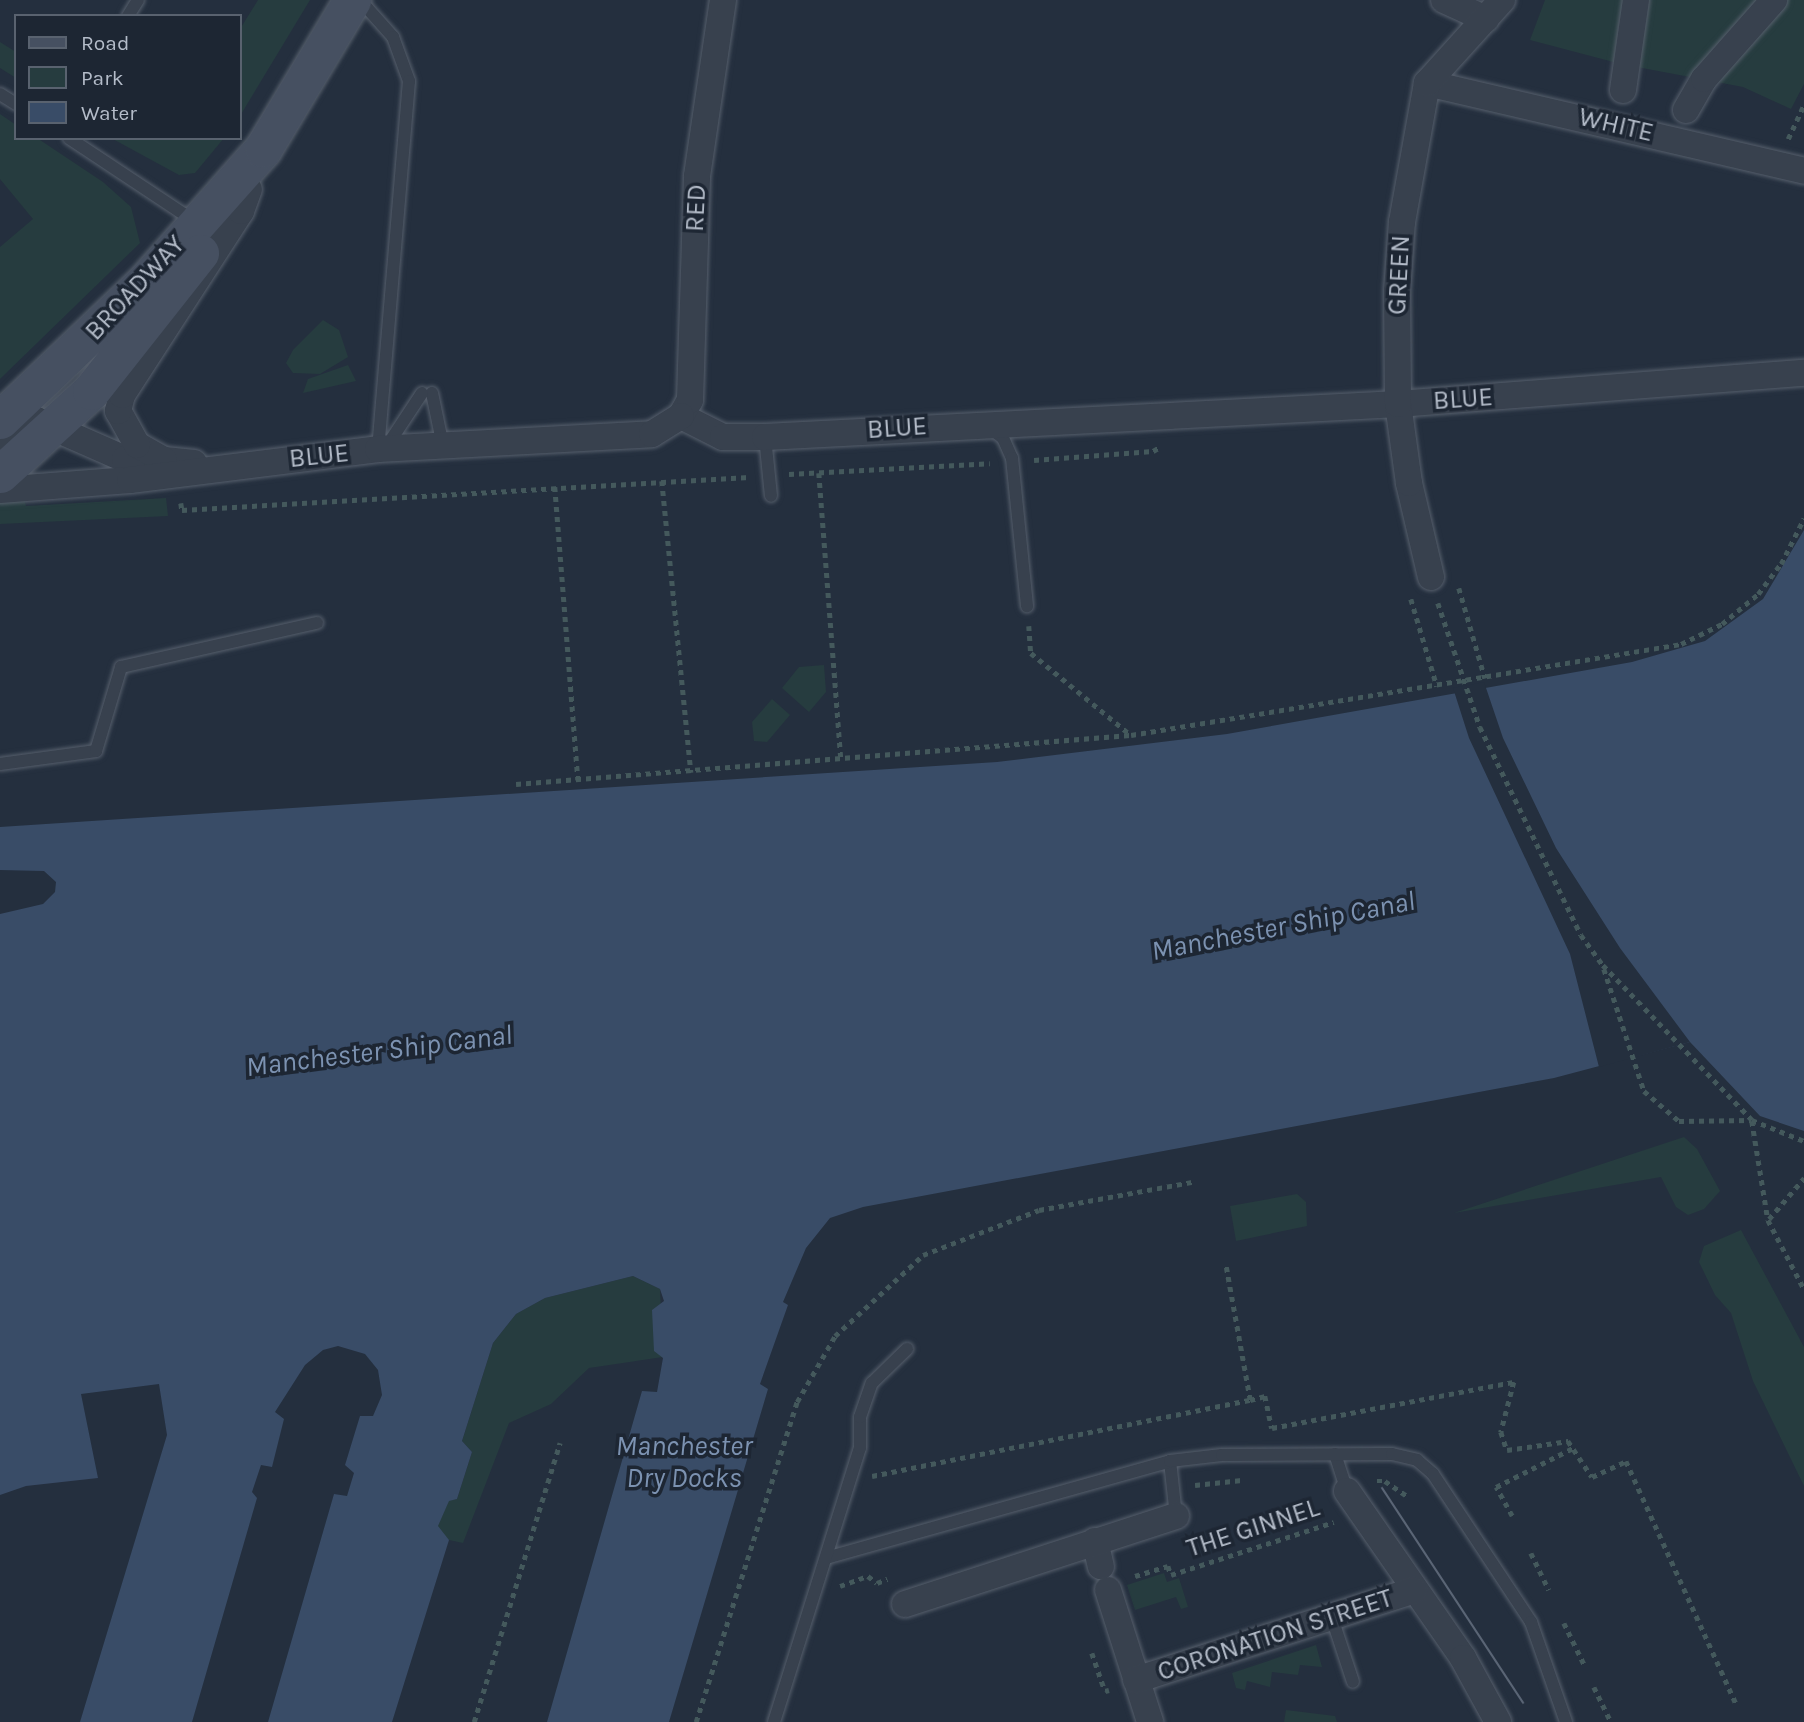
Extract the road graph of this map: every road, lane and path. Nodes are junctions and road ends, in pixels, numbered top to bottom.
1 (352, 0) edge
2 (360, 0) edge
3 (723, 0) edge
4 (1444, 0) edge
5 (1636, 0) edge
6 (1774, 0) edge
7 (1494, 9) edge
8 (1427, 83) junction
9 (1804, 105) edge
10 (1620, 106) junction
11 (1677, 123) junction
12 (1789, 134) dead end
13 (72, 140) edge
14 (263, 149) junction
15 (1804, 171) edge
16 (249, 189) junction
17 (195, 222) junction
18 (1804, 373) edge
19 (1398, 404) junction
20 (681, 416) junction
21 (0, 420) edge
22 (980, 423) junction
23 (50, 430) junction
24 (765, 437) junction
25 (0, 441) edge
26 (443, 446) junction
27 (381, 449) junction
28 (164, 460) junction
29 (223, 466) junction
30 (819, 473) dead end
31 (0, 474) edge
32 (755, 477) dead end
33 (662, 481) junction
34 (555, 487) junction
35 (0, 490) edge
36 (181, 495) dead end
37 (771, 496) dead end
38 (1804, 519) edge
39 (1431, 577) junction
40 (1027, 607) joint
41 (317, 623) dead end
42 (1485, 678) junction
43 (1462, 681) junction
44 (1437, 685) junction
45 (1131, 735) junction
46 (841, 760) junction
47 (0, 764) edge
48 (691, 773) junction
49 (578, 780) junction
50 (516, 785) dead end
51 (1603, 965) junction
52 (1752, 1120) junction
53 (1804, 1141) edge
54 (1804, 1178) edge
55 (1768, 1220) junction
56 (1226, 1266) dead end
57 (1804, 1289) edge
58 (907, 1349) dead end
59 (1250, 1400) junction
60 (560, 1443) dead end
61 (1575, 1447) junction
62 (1335, 1454) junction
63 (1170, 1461) junction
64 (868, 1477) dead end
65 (1347, 1491) joint
66 (1176, 1516) joint
67 (1512, 1516) dead end
68 (1342, 1520) dead end
69 (1531, 1553) dead end
70 (826, 1558) junction
71 (1101, 1566) junction
72 (1135, 1576) dead end
73 (1415, 1590) junction
74 (1549, 1590) dead end
75 (905, 1604) dead end
76 (1332, 1618) junction
77 (1564, 1623) dead end
78 (1092, 1653) dead end
79 (1584, 1664) dead end
80 (1136, 1680) junction
81 (1353, 1682) dead end
82 (1594, 1687) dead end
83 (1105, 1691) dead end
84 (1736, 1703) dead end
85 (474, 1722) edge
86 (774, 1722) edge
87 (1150, 1722) edge
88 (1497, 1722) edge
89 (1566, 1722) edge
90 (1611, 1722) edge

1 - 14 street, BROADWAY
2 - 27 lane
3 - 20 street, RED
4 - 7 street
5 - 10 street
6 - 11 street
7 - 8 street
8 - 10 street, WHITE
8 - 19 street, GREEN
9 - 12 path
10 - 11 street, WHITE
11 - 15 street, WHITE
13 - 17 lane
14 - 16 street, BROADWAY
14 - 17 street, BROADWAY
16 - 23 street, BROADWAY
16 - 28 street, BROADWAY
17 - 21 street, BROADWAY
18 - 19 street, BLUE
19 - 22 street, BLUE
19 - 39 street, GREEN
20 - 24 street, BLUE
20 - 26 street, BLUE
22 - 24 street, BLUE
22 - 40 lane
23 - 25 street, BROADWAY
23 - 28 street, BROADWAY
23 - 31 street, BROADWAY
24 - 37 lane
26 - 27 street, BLUE
26 - 27 lane
27 - 29 street, BLUE
28 - 29 street, BROADWAY
29 - 35 street, BLUE
30 - 46 path
32 - 33 path
33 - 34 path
33 - 48 path
34 - 36 path
34 - 49 path
38 - 42 path
39 - 42 path
39 - 43 path
39 - 44 path
40 - 45 path
41 - 47 lane
42 - 43 path
43 - 44 path
43 - 51 path
44 - 45 path
45 - 46 path
46 - 48 path
48 - 49 path
49 - 50 path
51 - 52 path
51 - 52 path
52 - 53 path
52 - 55 path
54 - 55 path
55 - 57 path
56 - 59 path
58 - 70 lane
59 - 61 path
59 - 64 path
60 - 85 path
61 - 67 path
61 - 84 path
62 - 63 lane
62 - 65 lane
62 - 89 lane
63 - 66 lane
63 - 70 lane
65 - 73 street
66 - 71 street
68 - 72 path, THE GINNEL
69 - 74 path
70 - 86 lane
71 - 75 street
71 - 80 street
73 - 76 street, CORONATION STREET
73 - 88 street
76 - 80 street, CORONATION STREET
76 - 81 lane
77 - 79 path
78 - 83 path
80 - 87 street
82 - 90 path

